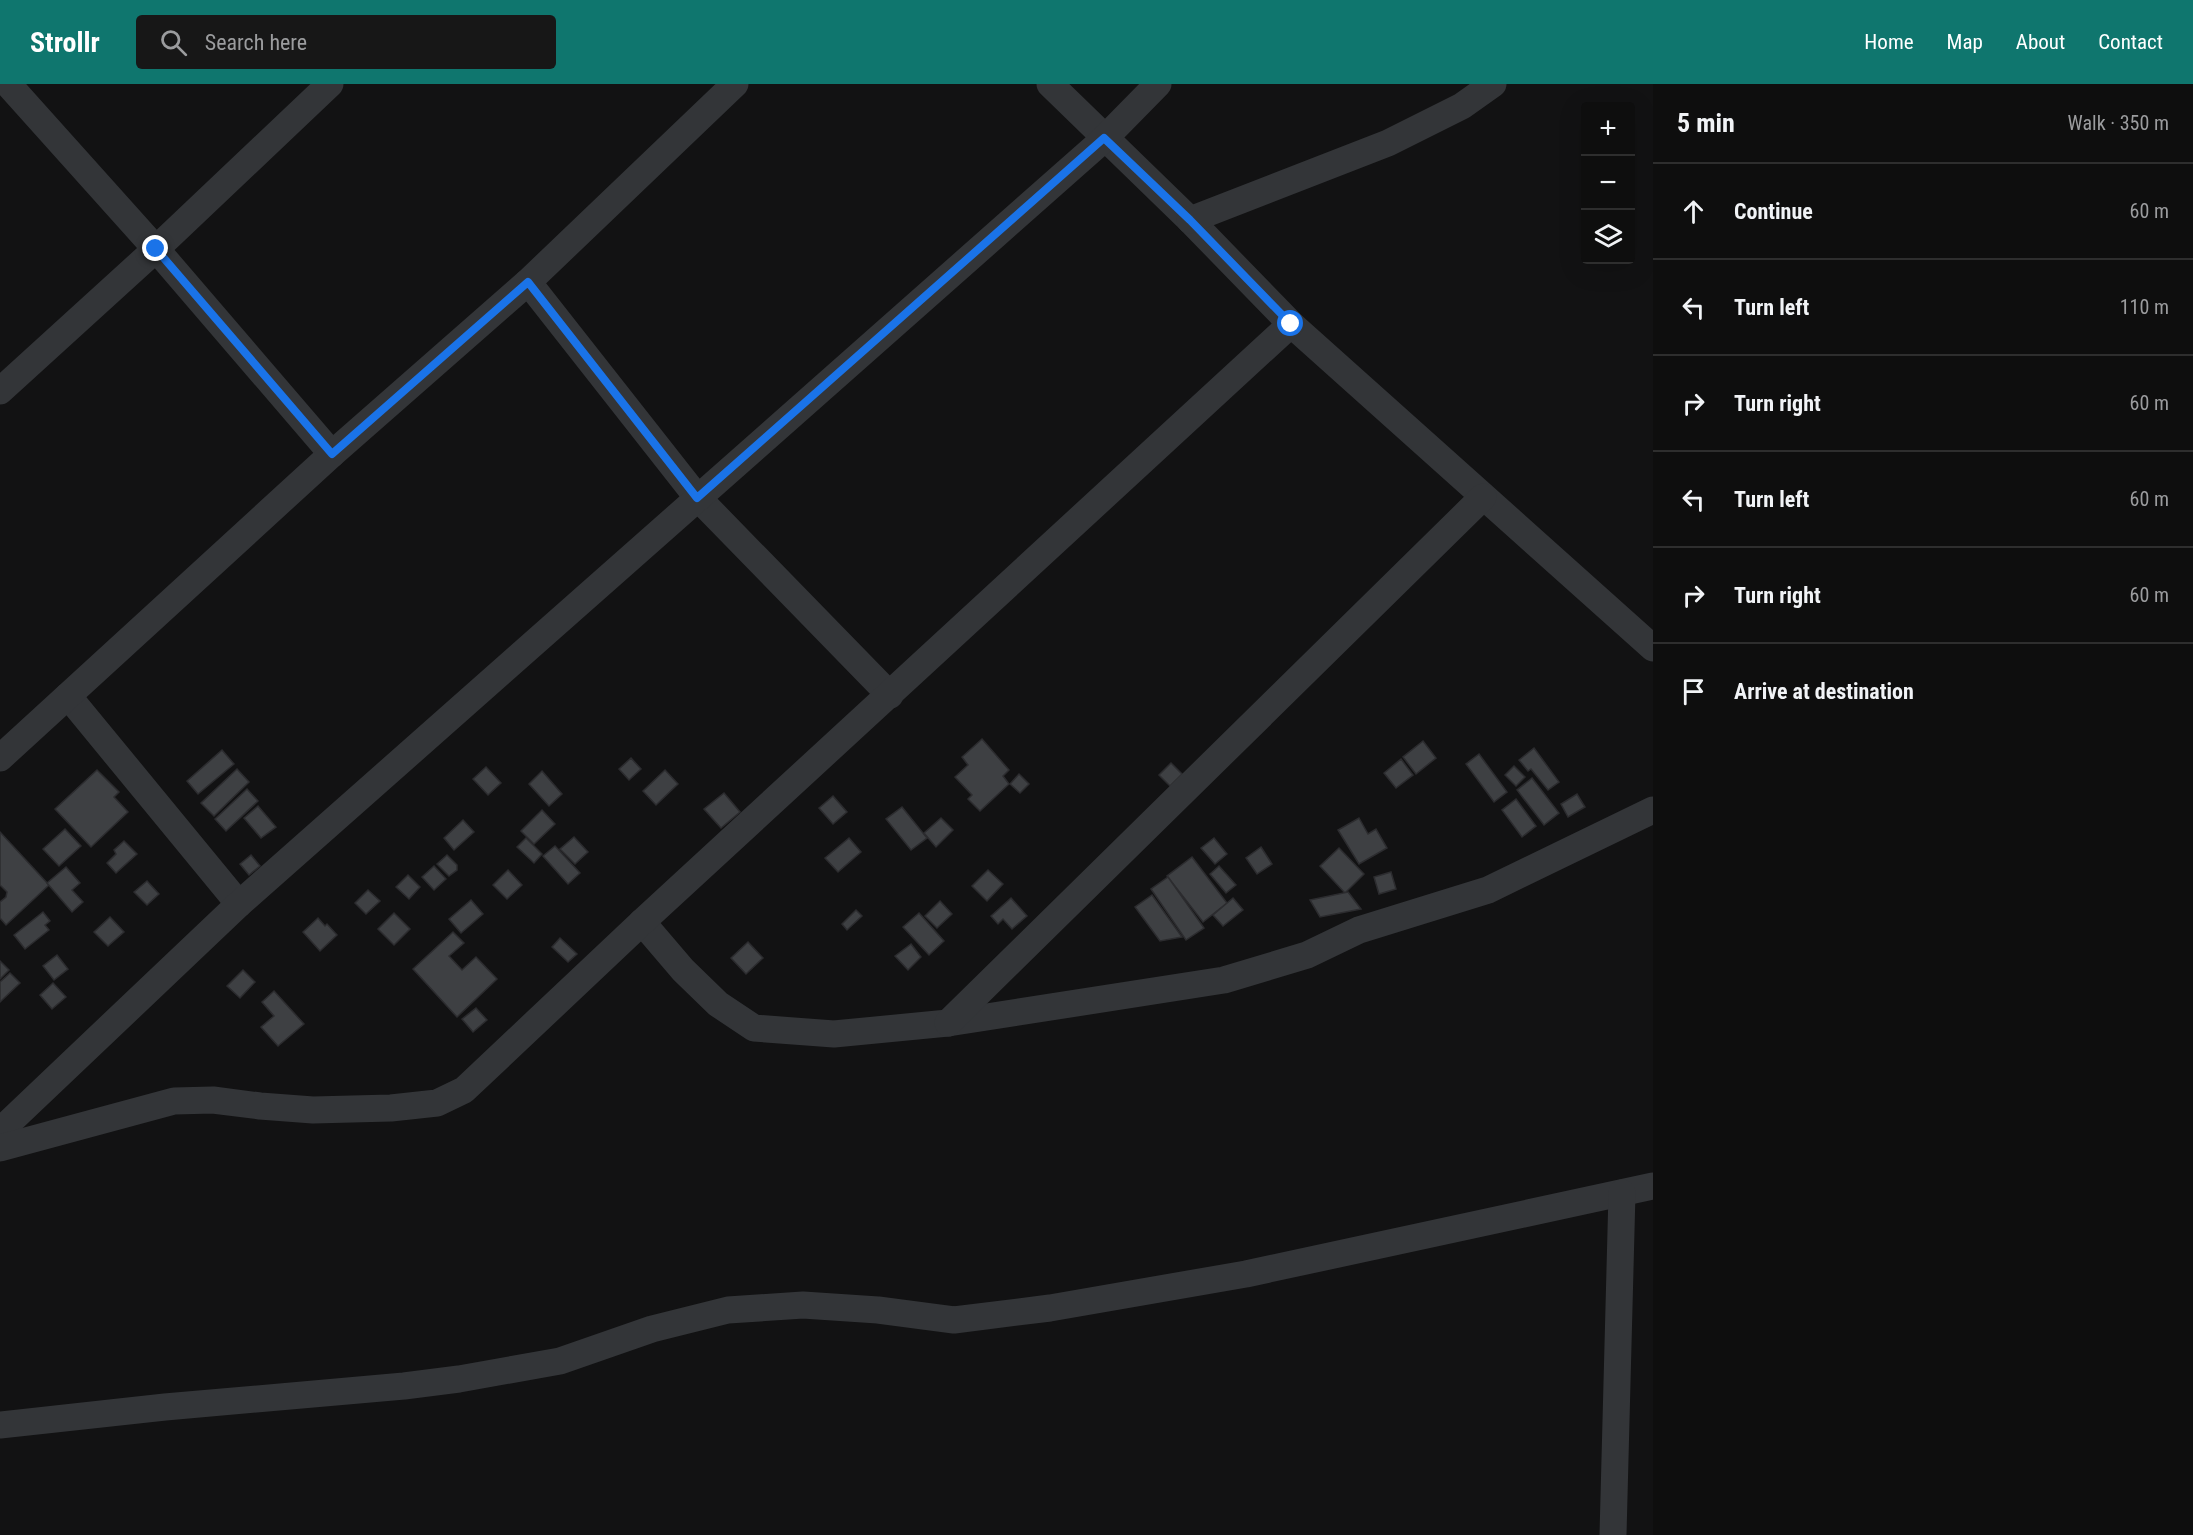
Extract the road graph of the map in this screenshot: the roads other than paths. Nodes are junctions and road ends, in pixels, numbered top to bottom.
1 (8, 84) edge
2 (330, 84) edge
3 (735, 84) edge
4 (1050, 84) edge
5 (1158, 84) edge
6 (1493, 84) edge
7 (1104, 138) junction
8 (1190, 220) junction
9 (156, 249) junction
10 (528, 282) junction
11 (1291, 324) junction
12 (0, 391) edge
13 (332, 454) junction
14 (697, 498) junction
15 (1484, 498) junction
16 (1653, 648) edge
17 (890, 695) junction
18 (68, 696) junction
19 (0, 758) edge
20 (1653, 810) edge
21 (239, 904) junction
22 (642, 922) junction
23 (948, 1023) junction
24 (0, 1131) edge
25 (0, 1148) edge
26 (1653, 1186) edge
27 (1622, 1193) junction
28 (0, 1425) edge
29 (1613, 1535) edge

1 - 9 street
2 - 9 street
3 - 10 street
4 - 7 street
5 - 7 street
6 - 8 street
7 - 8 street
7 - 14 street
8 - 11 street
9 - 12 street
9 - 13 street
10 - 13 street
10 - 14 street
11 - 15 street
11 - 17 street
13 - 18 street
14 - 17 street
14 - 21 street
15 - 16 street
15 - 23 street
17 - 22 street
18 - 19 street
18 - 21 street
20 - 23 street
21 - 24 street
22 - 23 street
22 - 25 street
26 - 27 street
27 - 28 street
27 - 29 street

